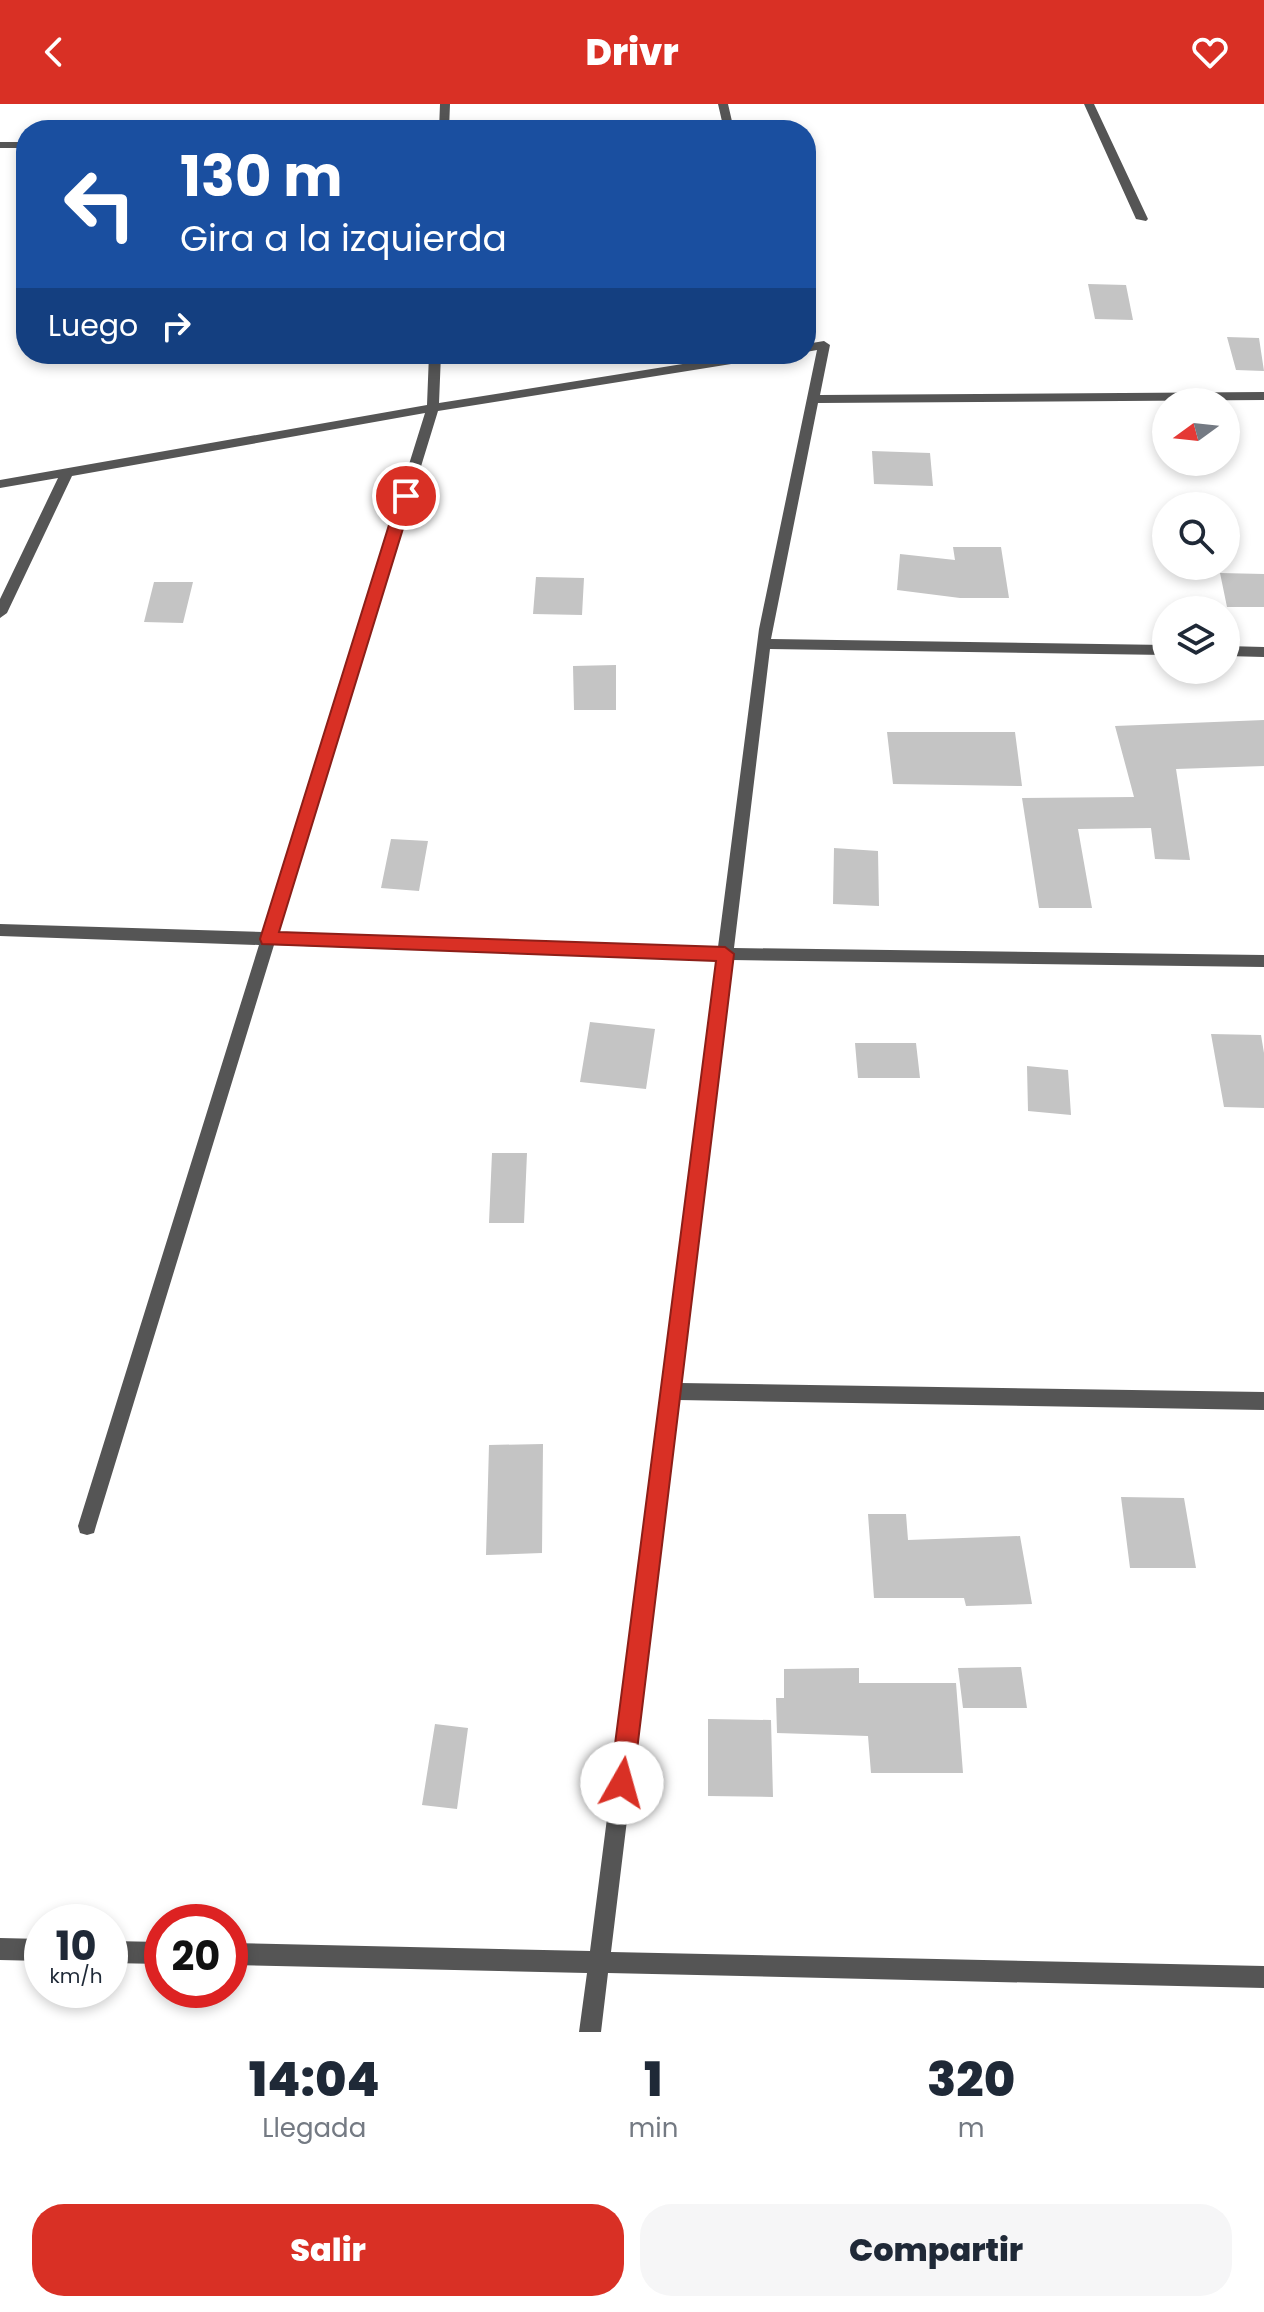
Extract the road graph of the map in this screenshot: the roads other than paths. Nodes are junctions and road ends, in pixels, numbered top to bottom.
1 (1089, 104) edge
2 (1142, 219) dead end
3 (816, 346) edge
4 (435, 364) edge
5 (706, 364) edge
6 (1264, 396) edge
7 (813, 399) junction
8 (433, 408) junction
9 (68, 471) junction
10 (0, 484) edge
11 (0, 613) edge
12 (764, 644) junction
13 (1152, 650) edge
14 (1240, 651) edge
15 (1264, 652) edge
16 (0, 930) edge
17 (268, 939) junction
18 (725, 954) junction
19 (1264, 961) edge
20 (671, 1391) junction
21 (1264, 1401) edge
22 (87, 1526) dead end
23 (0, 1949) edge
24 (24, 1950) edge
25 (248, 1954) edge
26 (599, 1963) junction
27 (1264, 1977) edge
28 (590, 2032) edge

1 - 2 street
3 - 7 street
4 - 8 street
5 - 8 street
6 - 7 street
7 - 12 street
8 - 9 street
8 - 17 street
9 - 10 street
9 - 11 street
12 - 13 street
12 - 18 street
14 - 15 street
16 - 17 street
17 - 18 street
17 - 22 street
18 - 19 street
18 - 20 street
20 - 21 street
20 - 26 street
23 - 24 street
25 - 26 street
26 - 27 street
26 - 28 street

